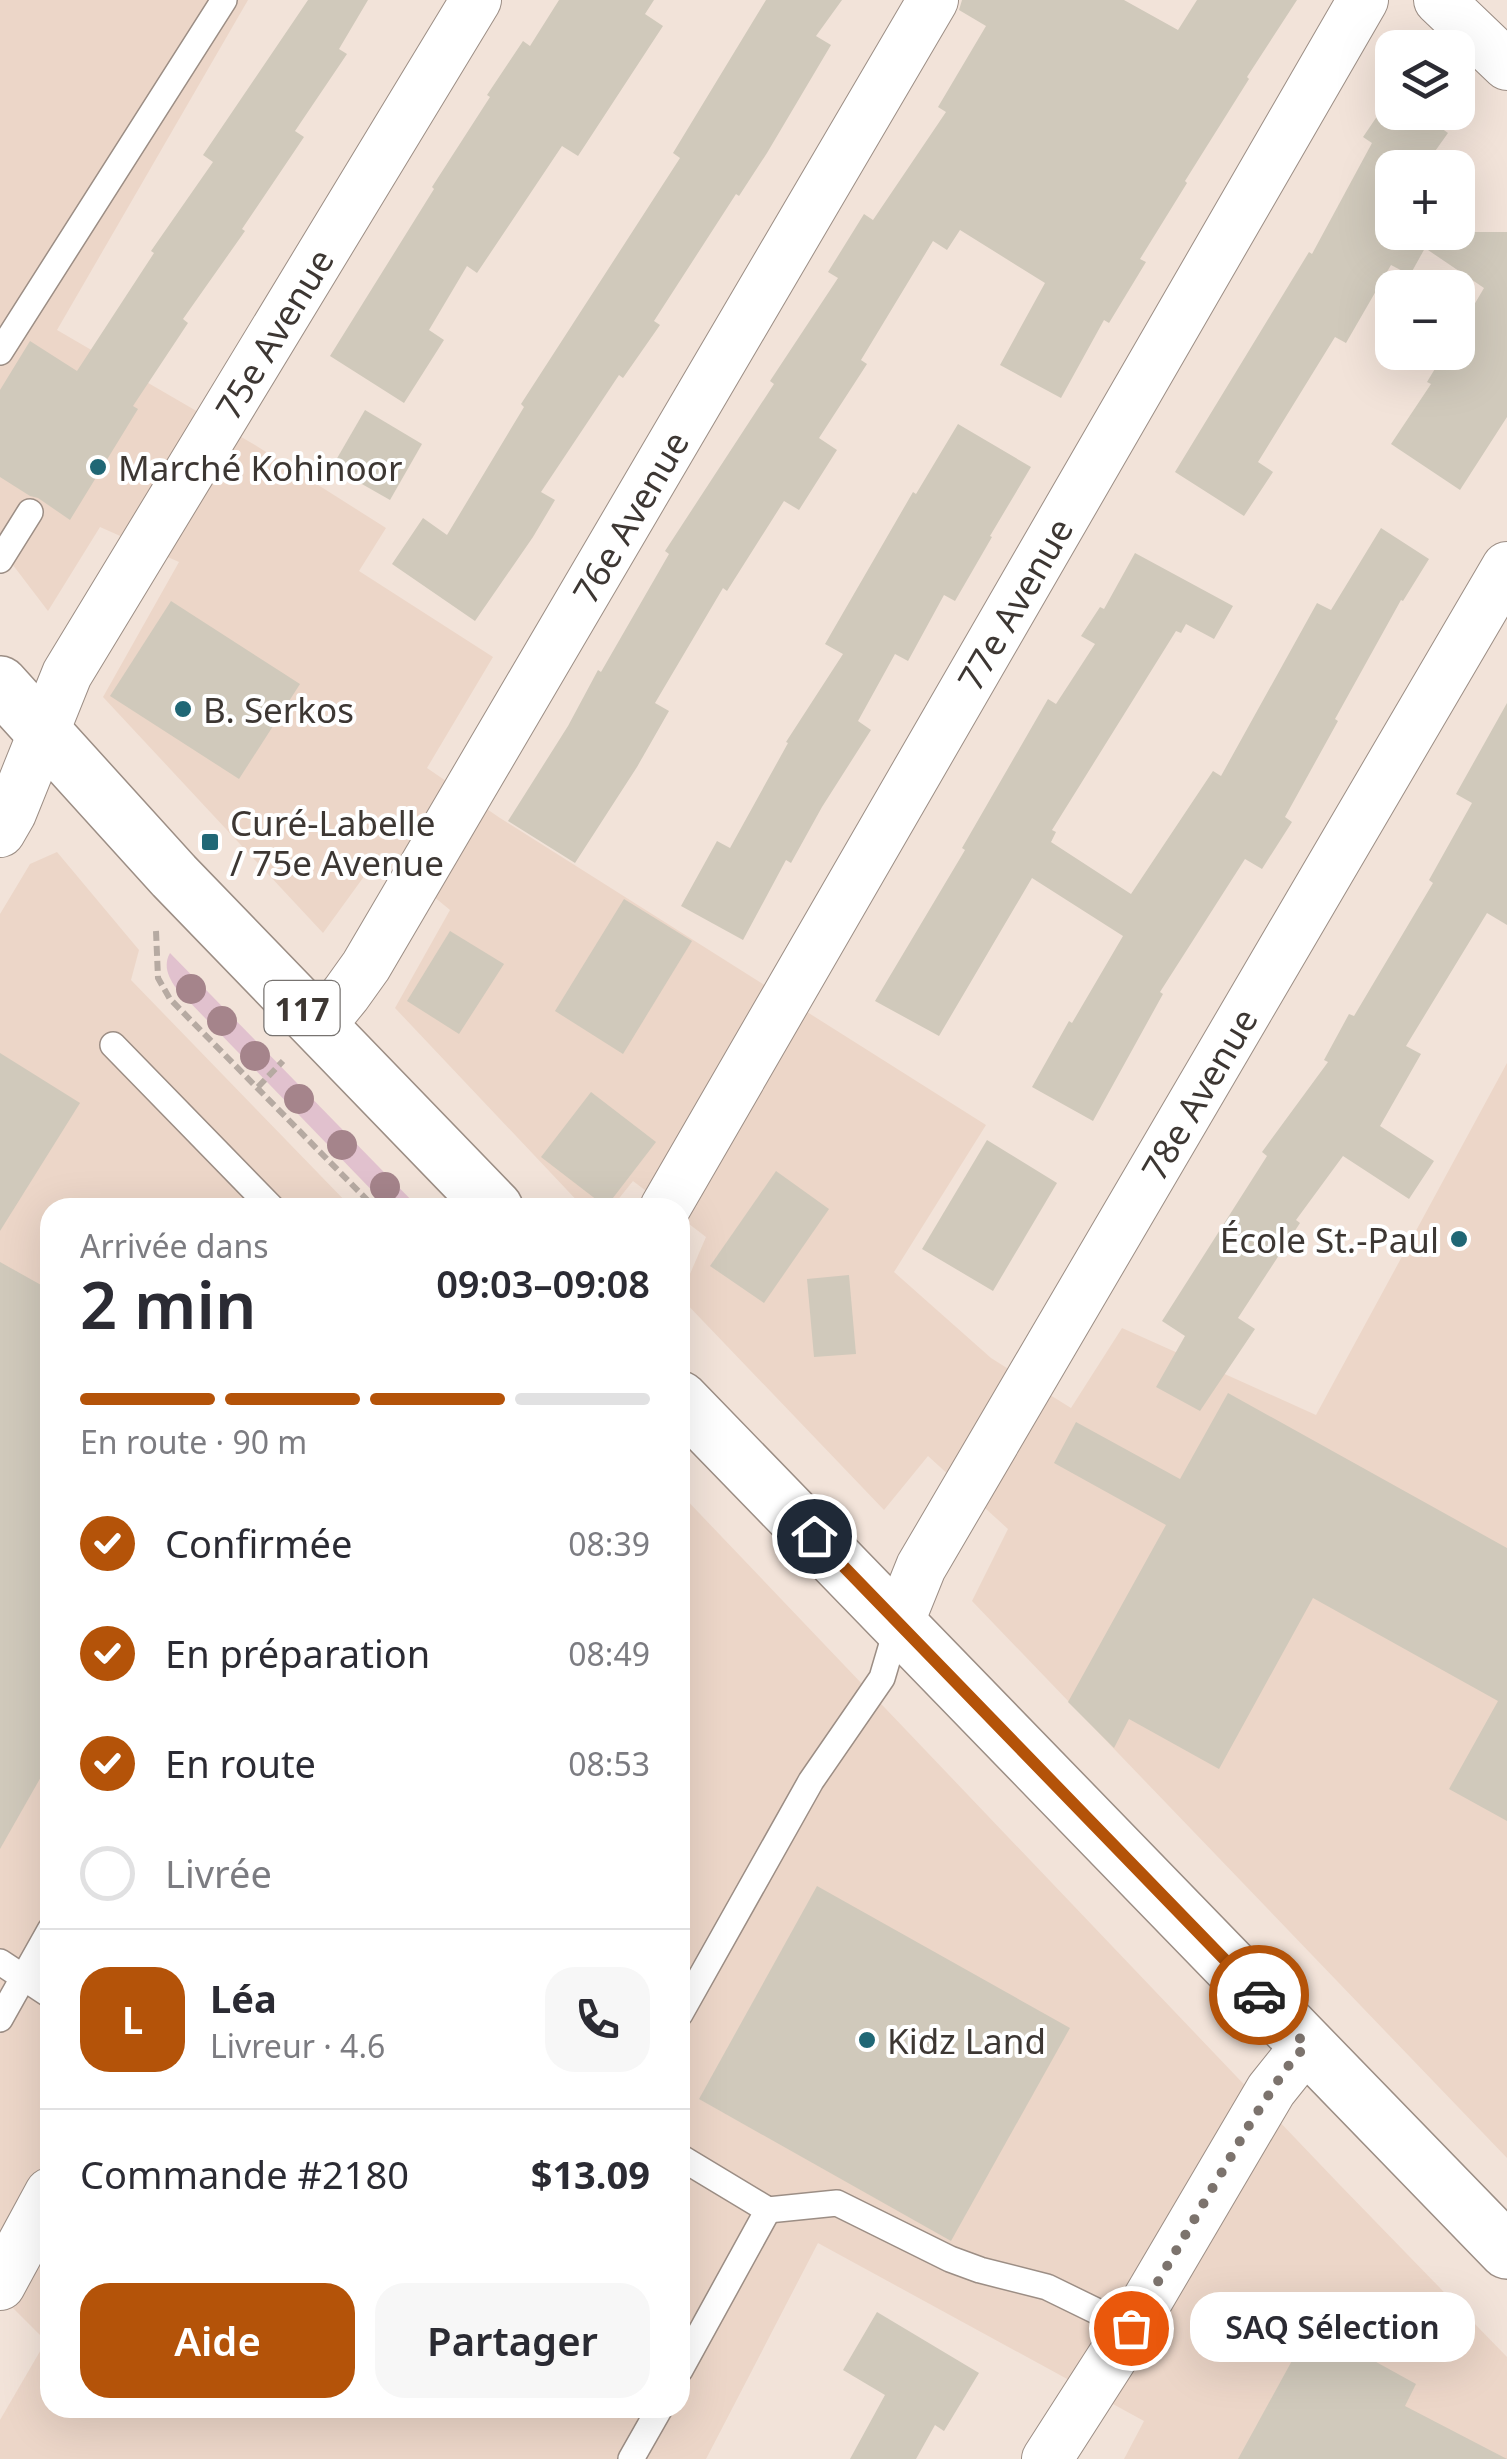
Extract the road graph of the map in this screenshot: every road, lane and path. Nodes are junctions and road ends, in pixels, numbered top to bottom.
1 (224, 0) edge
2 (476, 0) edge
3 (933, 0) edge
4 (1362, 0) edge
5 (1439, 0) edge
6 (1507, 66) edge
7 (0, 352) edge
8 (30, 512) dead end
9 (0, 560) edge
10 (1507, 567) edge
11 (0, 684) edge
12 (42, 731) junction
13 (0, 832) edge
14 (156, 930) dead end
15 (301, 1044) junction
16 (113, 1045) dead end
17 (258, 1087) junction
18 (262, 1198) edge
19 (365, 1198) edge
20 (482, 1198) edge
21 (671, 1198) edge
22 (690, 1409) edge
23 (898, 1624) junction
24 (40, 1948) edge
25 (0, 1962) edge
26 (24, 1976) junction
27 (40, 1988) edge
28 (690, 1996) edge
29 (0, 2019) edge
30 (1306, 2045) junction
31 (690, 2164) edge
32 (768, 2210) junction
33 (40, 2211) edge
34 (1507, 2250) edge
35 (0, 2285) edge
36 (1131, 2328) junction
37 (690, 2352) edge
38 (654, 2418) edge
39 (631, 2459) edge
40 (1046, 2459) edge

1 - 7 lane
2 - 12 street, 75e Avenue
3 - 15 street, 76e Avenue
4 - 21 street, 77e Avenue
5 - 6 street
8 - 9 lane
10 - 23 street, 78e Avenue
11 - 12 main road, 117
12 - 13 street, 75e Avenue
12 - 15 main road, 117
14 - 17 path
15 - 17 path
15 - 20 main road, 117
16 - 18 lane
17 - 19 path
22 - 23 main road
23 - 28 lane
23 - 30 main road
24 - 26 lane
25 - 26 lane
26 - 27 lane
26 - 29 lane
30 - 34 main road
30 - 36 street
31 - 32 lane
32 - 36 lane
32 - 37 lane
33 - 35 street
36 - 40 street
38 - 39 lane

